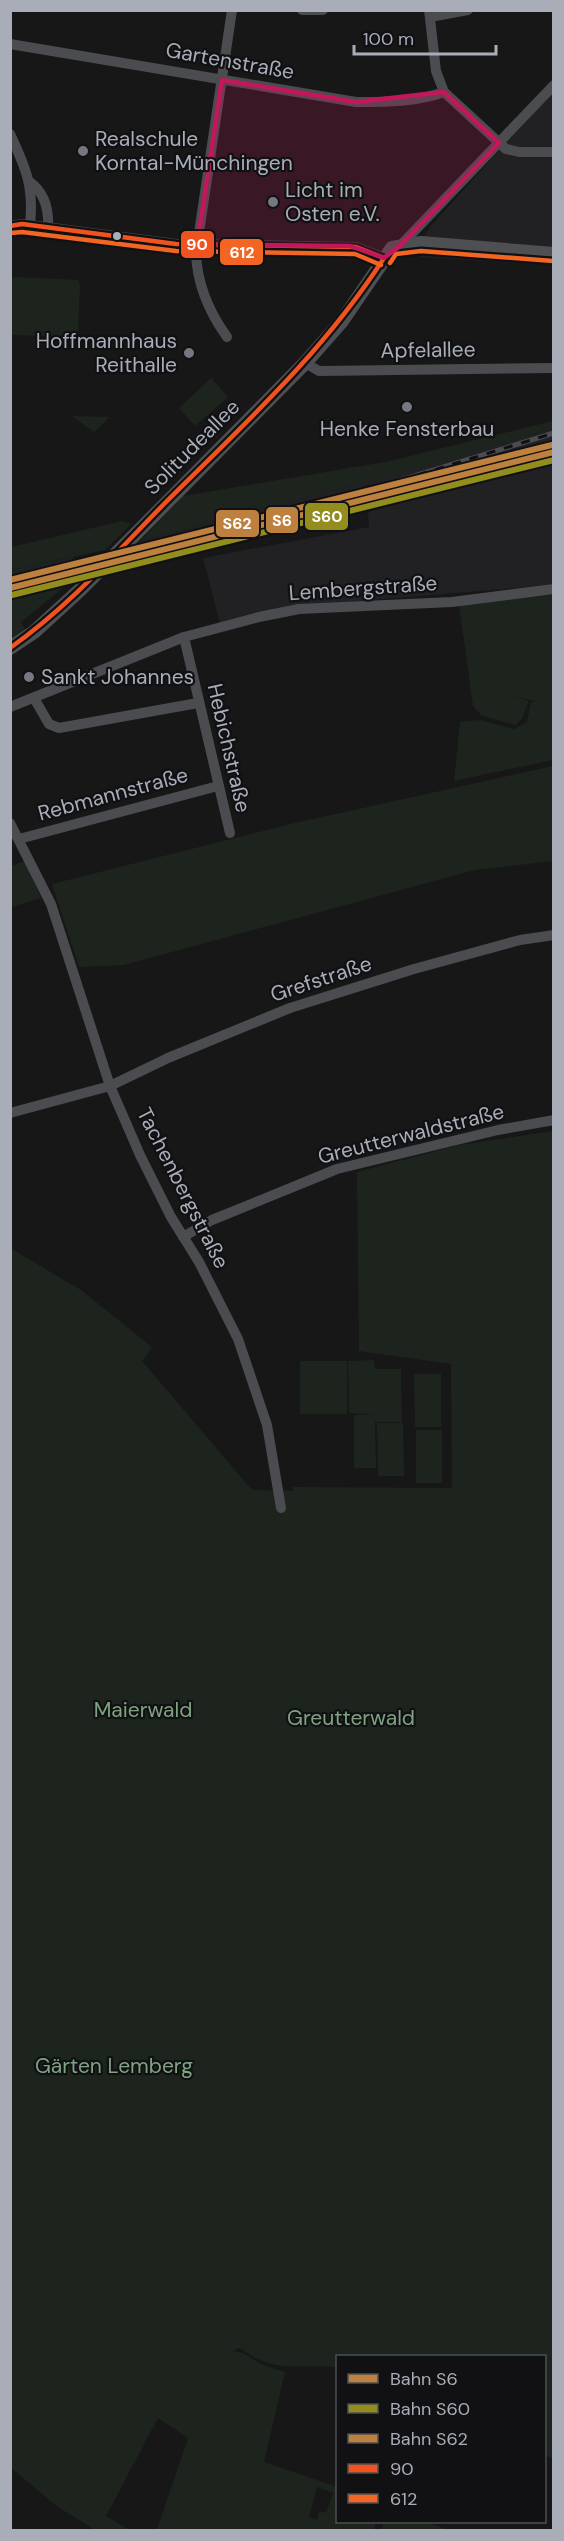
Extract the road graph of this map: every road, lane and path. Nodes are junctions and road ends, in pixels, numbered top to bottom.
1 (232, 10) edge
2 (302, 10) edge
3 (323, 10) edge
4 (468, 10) edge
5 (430, 14) edge
6 (10, 44) edge
7 (222, 80) junction
8 (554, 85) edge
9 (444, 92) junction
10 (10, 134) edge
11 (499, 143) junction
12 (554, 152) edge
13 (30, 182) junction
14 (30, 225) junction
15 (10, 226) edge
16 (48, 228) junction
17 (196, 245) junction
18 (400, 246) junction
19 (554, 254) edge
20 (384, 258) junction
21 (226, 337) dead end
22 (305, 363) junction
23 (554, 368) edge
24 (554, 589) edge
25 (184, 637) junction
26 (10, 648) edge
27 (34, 698) junction
28 (198, 703) junction
29 (10, 707) edge
30 (218, 786) junction
31 (14, 832) edge
32 (230, 833) dead end
33 (554, 935) edge
34 (110, 1086) junction
35 (10, 1113) edge
36 (554, 1120) edge
37 (183, 1237) junction
38 (281, 1508) dead end

1 - 7 street
2 - 3 street
4 - 5 street
5 - 9 street
6 - 7 street, Gartenstraße
7 - 9 street, Gartenstraße
7 - 17 street
8 - 11 street
9 - 11 street
10 - 13 street
11 - 12 street
11 - 18 street
13 - 14 street
13 - 16 street
14 - 15 street
14 - 16 street
16 - 17 street
17 - 20 street
17 - 21 street
18 - 19 main road
18 - 20 main road, Solitudeallee
20 - 22 main road, Solitudeallee
22 - 23 street, Apfelallee
22 - 26 main road, Solitudeallee
24 - 25 street, Lembergstraße
25 - 27 street, Lembergstraße
25 - 28 street, Hebichstraße
27 - 28 street
27 - 29 street, Lembergstraße
28 - 30 street, Hebichstraße
30 - 31 street, Rebmannstraße
30 - 32 street, Hebichstraße
31 - 34 street, Tachenbergstraße
33 - 34 street, Grefstraße
34 - 35 street, Grefstraße
34 - 37 street, Tachenbergstraße
36 - 37 street, Greutterwaldstraße
37 - 38 street, Tachenbergstraße

